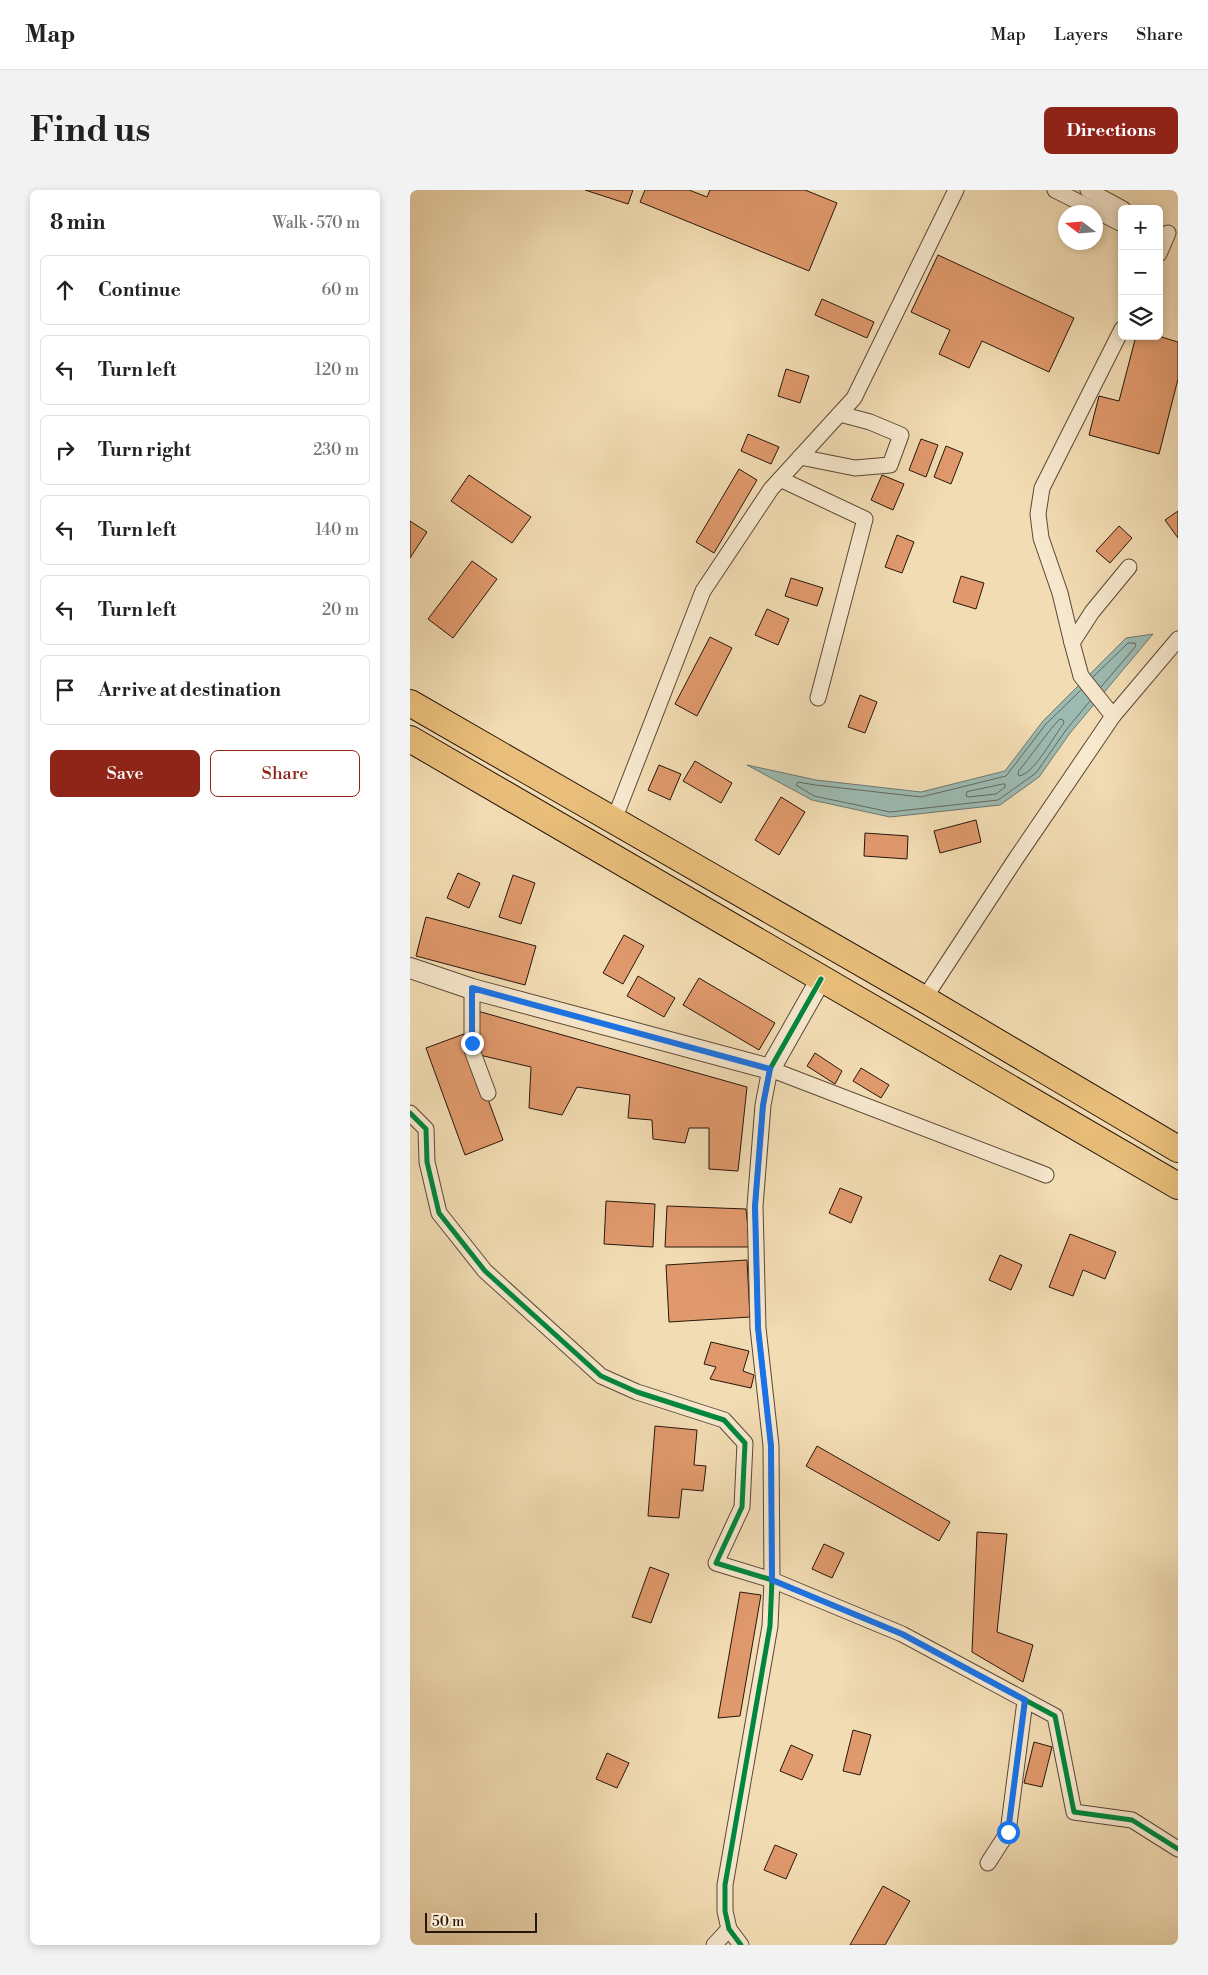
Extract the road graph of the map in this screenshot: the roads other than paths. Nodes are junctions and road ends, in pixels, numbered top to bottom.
1 (956, 190) edge
2 (1055, 190) edge
3 (1088, 190) edge
4 (1118, 206) edge
5 (1118, 222) edge
6 (1169, 232) edge
7 (1163, 243) edge
8 (1118, 337) edge
9 (840, 414) junction
10 (800, 457) junction
11 (780, 479) junction
12 (1129, 567) dead end
13 (1178, 639) edge
14 (1072, 644) junction
15 (818, 698) dead end
16 (410, 703) edge
17 (1109, 710) junction
18 (410, 739) edge
19 (614, 820) junction
20 (410, 968) edge
21 (821, 979) junction
22 (472, 988) junction
23 (924, 999) junction
24 (770, 1069) junction
25 (488, 1092) dead end
26 (410, 1113) edge
27 (1178, 1149) edge
28 (1046, 1175) dead end
29 (1178, 1186) edge
30 (772, 1580) junction
31 (1025, 1700) junction
32 (1178, 1848) edge
33 (988, 1863) dead end
34 (729, 1929) junction
35 (714, 1945) edge
36 (741, 1945) edge

1 - 9 street
2 - 5 street
3 - 4 street
6 - 7 street
8 - 14 street
9 - 10 street
9 - 10 street
10 - 11 street
11 - 15 street
11 - 19 street
12 - 14 street
13 - 17 street
14 - 17 street
16 - 19 highway
17 - 23 street
18 - 21 highway
19 - 23 highway
20 - 22 street
21 - 24 street
21 - 29 highway
22 - 24 street
22 - 25 street
23 - 27 highway
24 - 28 street
24 - 30 street
26 - 30 street
30 - 31 street
30 - 34 street
31 - 32 street
31 - 33 street
34 - 35 street
34 - 36 street

